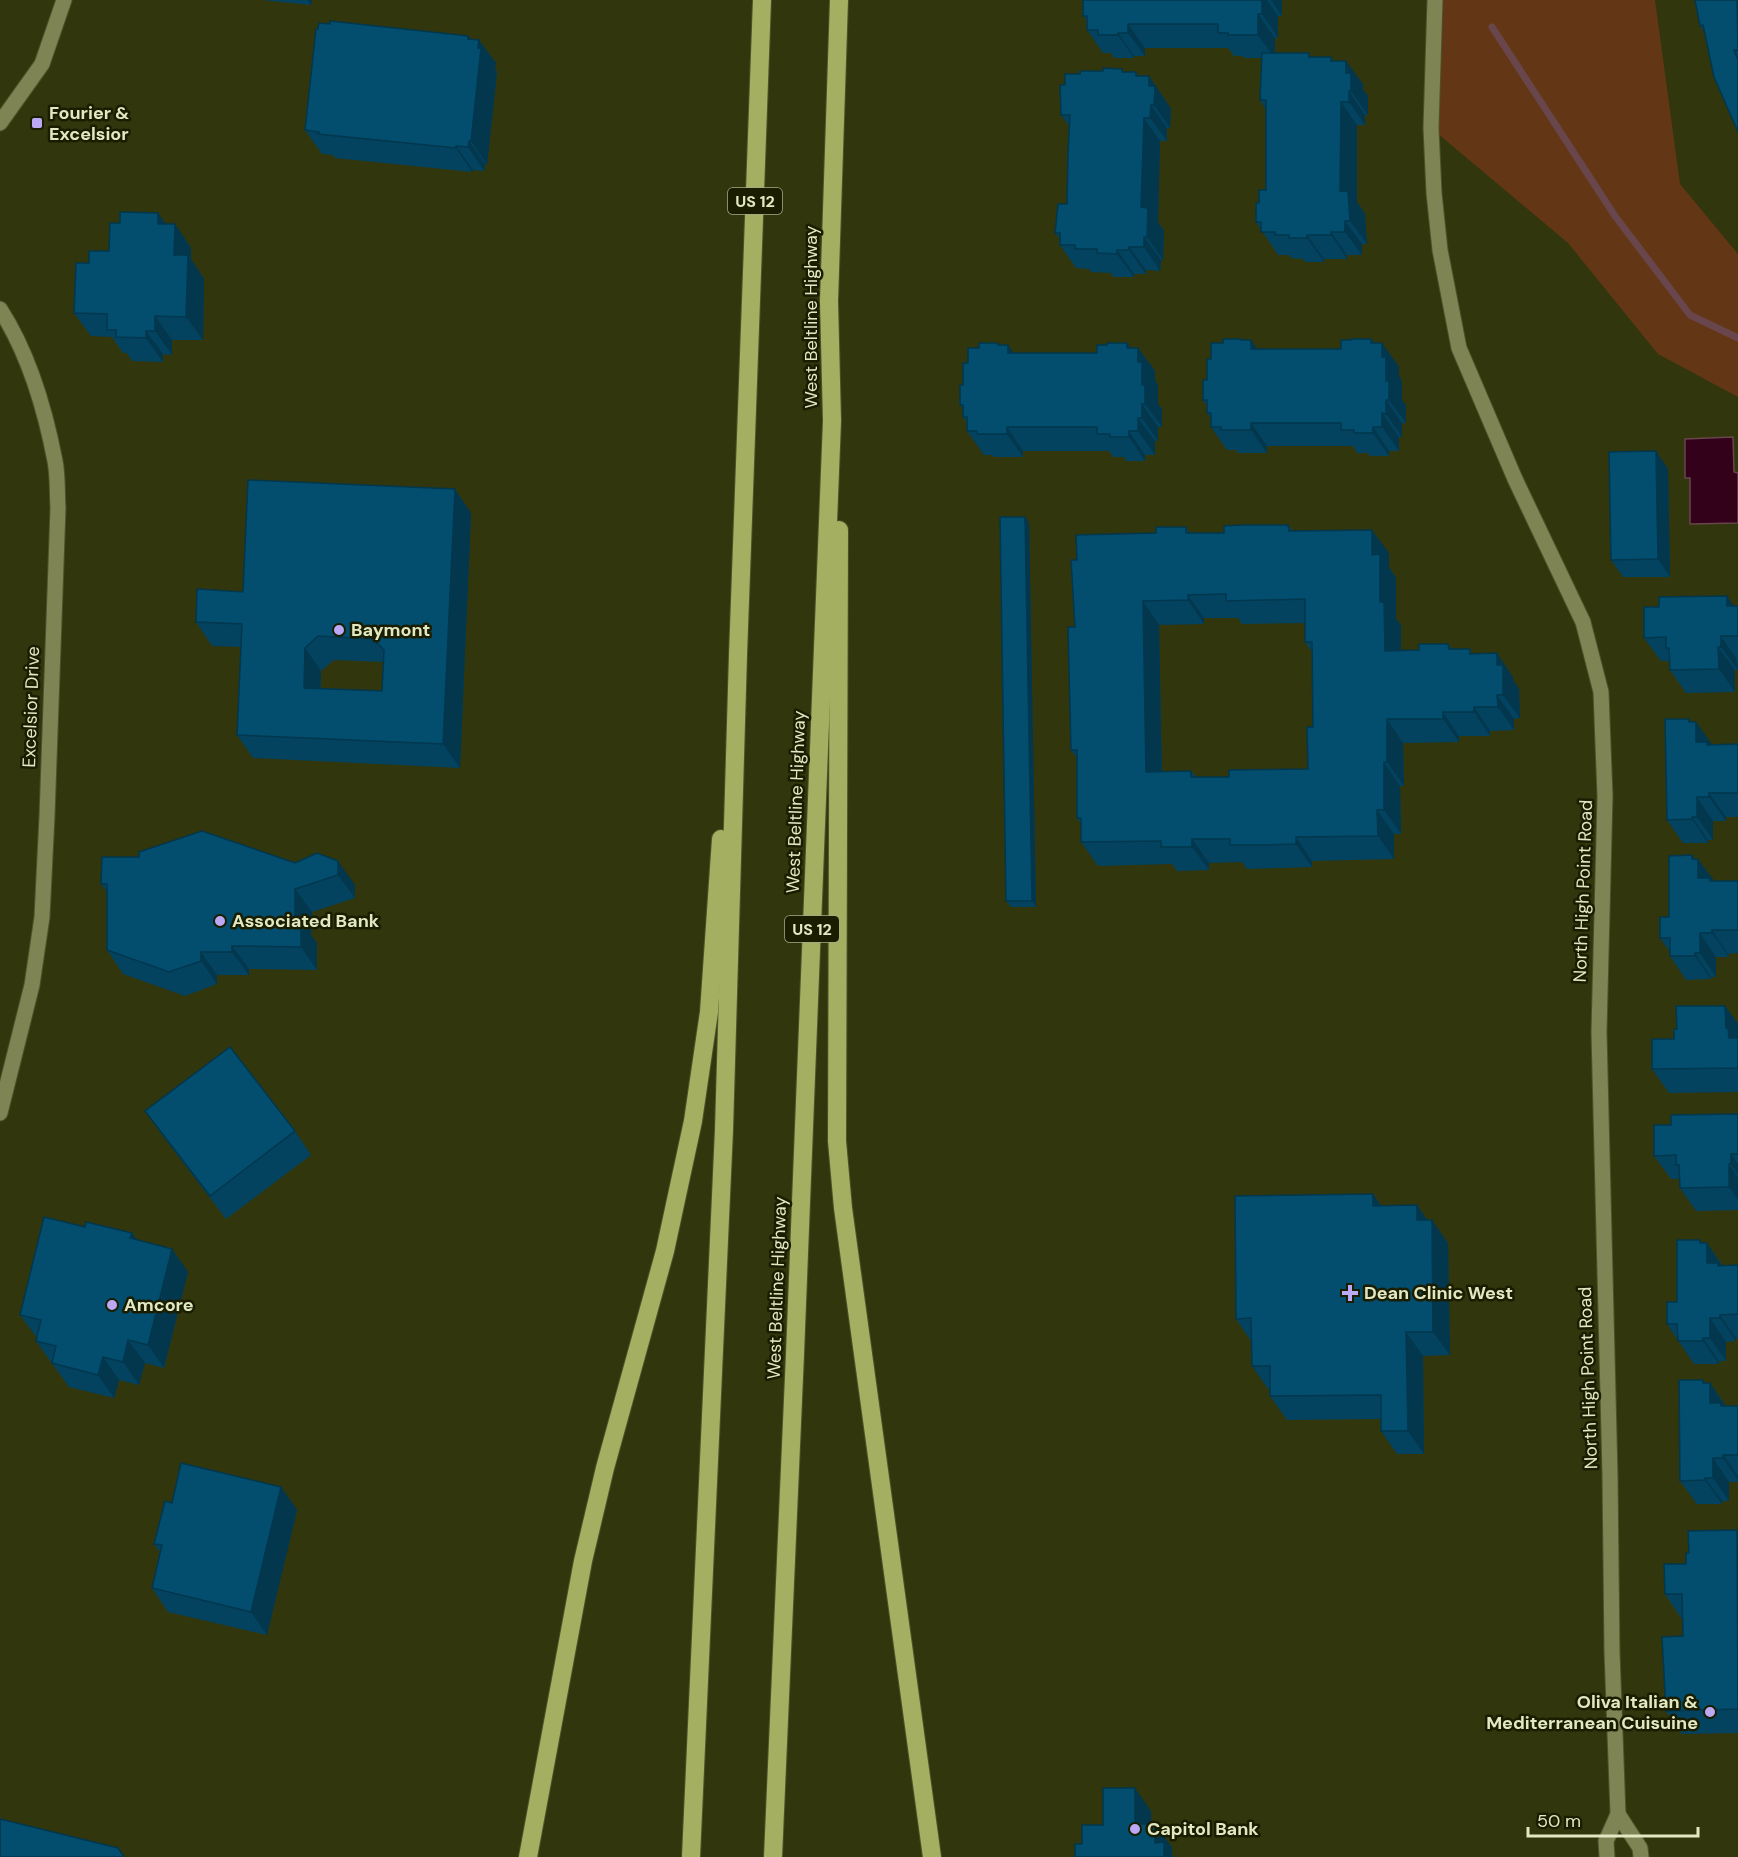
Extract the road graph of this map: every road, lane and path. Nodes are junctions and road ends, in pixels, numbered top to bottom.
1 (64, 0) edge
2 (762, 0) edge
3 (838, 0) edge
4 (1435, 0) edge
5 (0, 123) edge
6 (0, 309) edge
7 (832, 421) junction
8 (738, 656) junction
9 (0, 1113) edge
10 (1618, 1814) junction
11 (528, 1857) edge
12 (691, 1857) edge
13 (773, 1857) edge
14 (932, 1857) edge
15 (1607, 1857) edge
16 (1641, 1857) edge

1 - 5 street
2 - 8 highway, US 12
3 - 7 highway, West Beltline Highway / US 12
4 - 10 street, North High Point Road
6 - 9 street, Excelsior Drive
7 - 13 highway, West Beltline Highway / US 12
7 - 14 highway
8 - 11 highway
8 - 12 highway, US 12
10 - 15 street, North High Point Road
10 - 16 street

